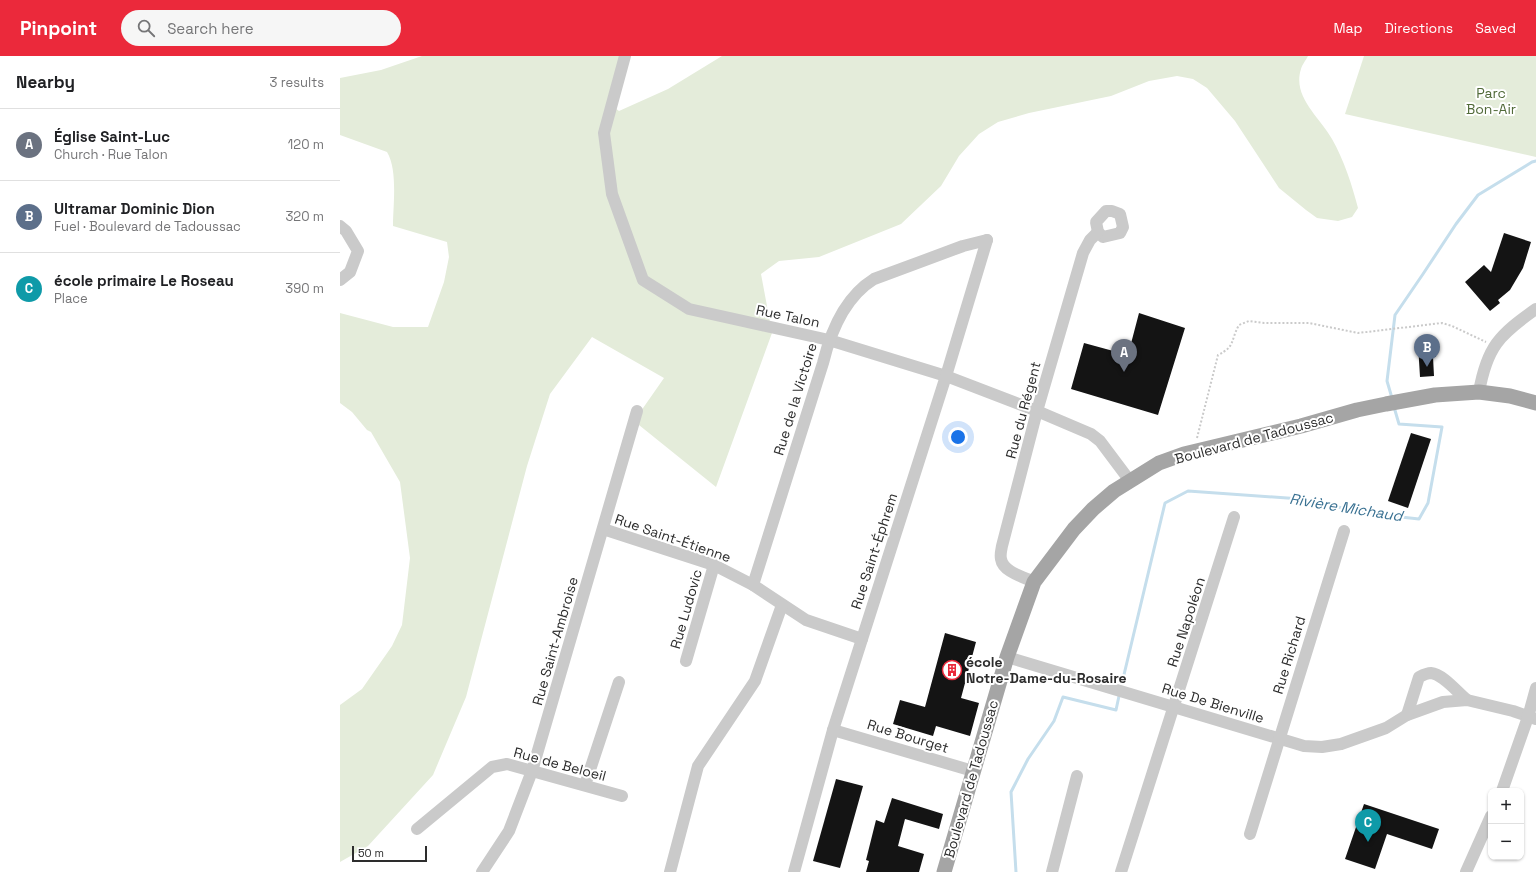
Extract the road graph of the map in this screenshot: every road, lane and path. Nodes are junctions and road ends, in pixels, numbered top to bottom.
1 (625, 56) edge
2 (340, 226) edge
3 (1098, 232) dead end
4 (987, 240) joint
5 (340, 280) edge
6 (1536, 309) edge
7 (828, 340) junction
8 (1494, 346) junction
9 (946, 376) junction
10 (1479, 392) junction
11 (1536, 403) edge
12 (637, 411) dead end
13 (1037, 411) junction
14 (1193, 451) junction
15 (1130, 481) junction
16 (1234, 517) dead end
17 (603, 529) junction
18 (1344, 531) dead end
19 (714, 565) junction
20 (1034, 582) junction
21 (753, 585) junction
22 (782, 605) junction
23 (862, 639) junction
24 (1007, 657) junction
25 (686, 661) dead end
26 (619, 682) dead end
27 (1536, 688) edge
28 (1467, 700) junction
29 (1174, 707) junction
30 (1407, 715) junction
31 (1532, 718) edge
32 (833, 730) junction
33 (1279, 738) junction
34 (532, 771) junction
35 (974, 771) junction
36 (1077, 776) dead end
37 (585, 785) junction
38 (1503, 788) edge
39 (622, 796) dead end
40 (1488, 823) edge
41 (417, 829) dead end
42 (1250, 834) dead end
43 (482, 872) edge
44 (670, 872) edge
45 (794, 872) edge
46 (944, 872) edge
47 (1052, 872) edge
48 (1121, 872) edge
49 (1466, 872) edge

1 - 7 street, Rue Talon
2 - 5 street
3 - 13 street, Rue du Régent
4 - 7 street, Rue de la Victoire
4 - 9 street, Rue Saint-Éphrem
6 - 8 street
7 - 9 street, Rue Talon
7 - 21 street, Rue de la Victoire
8 - 10 street
8 - 14 path
9 - 13 street, Rue Talon
9 - 23 street, Rue Saint-Éphrem
10 - 11 main road, Boulevard de Tadoussac
10 - 14 main road, Boulevard de Tadoussac
12 - 17 street, Rue Saint-Ambroise
13 - 15 street, Rue Talon
13 - 20 street, Rue du Régent
14 - 15 main road, Boulevard de Tadoussac
15 - 20 main road, Boulevard de Tadoussac
16 - 29 street, Rue Napoléon
17 - 19 street, Rue Saint-Étienne
17 - 34 street, Rue Saint-Ambroise
18 - 33 street, Rue Richard
19 - 21 street, Rue Saint-Étienne
19 - 25 street, Rue Ludovic
20 - 24 main road, Boulevard de Tadoussac
21 - 22 street, Rue Saint-Étienne
22 - 23 street, Rue Saint-Étienne
22 - 44 street
23 - 32 street, Rue Saint-Éphrem
24 - 29 street, Rue De Bienville
24 - 35 main road, Boulevard de Tadoussac
26 - 37 street
27 - 31 street
28 - 30 street, Rue De Bienville
28 - 30 street, Rue De Bienville
28 - 31 street, Rue De Bienville
29 - 33 street, Rue De Bienville
29 - 48 street, Rue Napoléon
30 - 33 street, Rue De Bienville
31 - 38 street
32 - 35 street, Rue Bourget
32 - 45 street, Rue Saint-Éphrem
33 - 42 street, Rue Richard
34 - 37 street, Rue de Beloeil
34 - 41 street, Rue de Beloeil
34 - 43 street, Rue Saint-Ambroise
35 - 46 main road, Boulevard de Tadoussac
36 - 47 street
37 - 39 street, Rue de Beloeil
40 - 49 street

